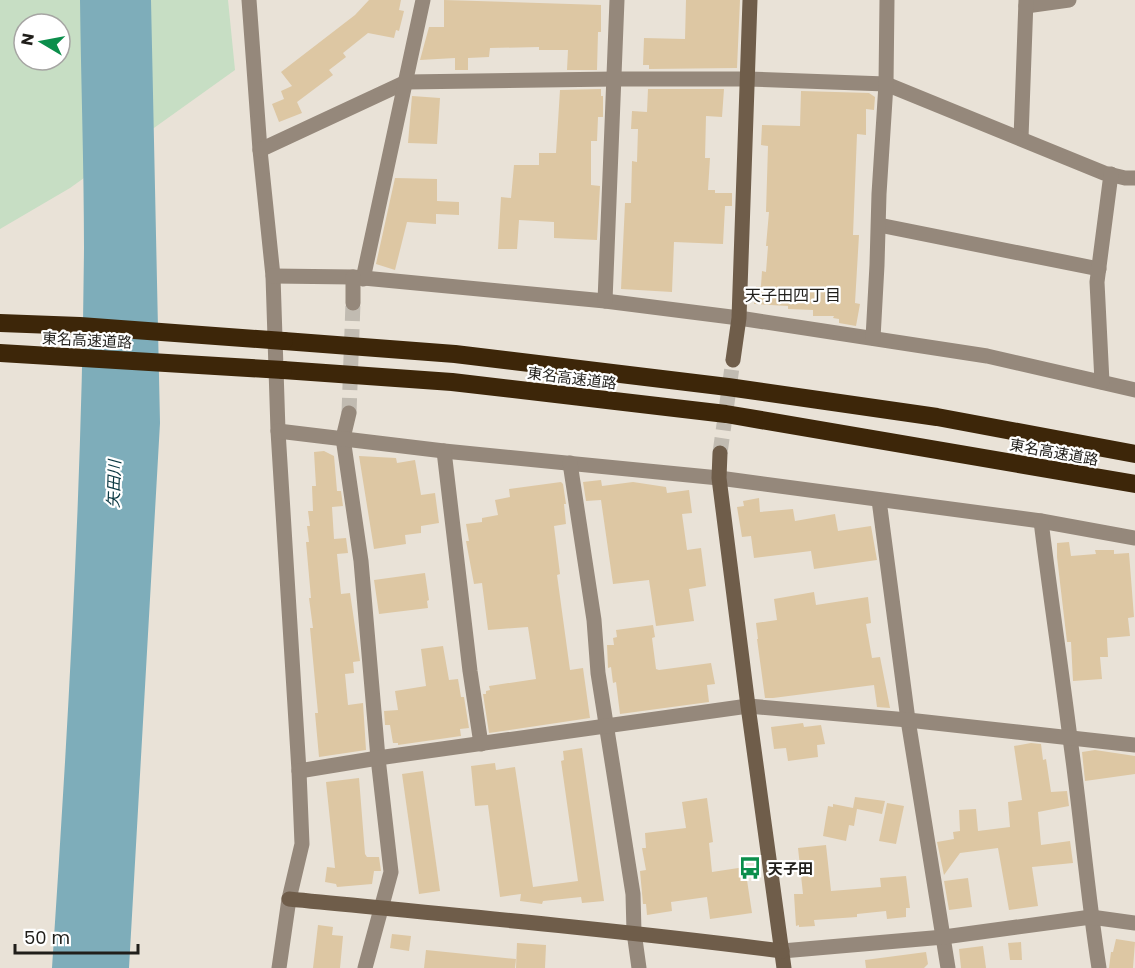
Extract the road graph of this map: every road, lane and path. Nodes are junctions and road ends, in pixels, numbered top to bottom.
1 (249, 0) edge
2 (423, 0) edge
3 (617, 0) edge
4 (750, 0) edge
5 (887, 0) edge
6 (1069, 0) edge
7 (1026, 3) edge
8 (615, 79) junction
9 (747, 79) junction
10 (406, 82) junction
11 (886, 84) junction
12 (1021, 138) junction
13 (260, 150) junction
14 (1111, 174) junction
15 (1135, 178) edge
16 (879, 225) junction
17 (1099, 268) junction
18 (273, 276) junction
19 (358, 278) junction
20 (605, 301) junction
21 (353, 303) tunnel mouth
22 (739, 318) junction
23 (0, 323) edge
24 (873, 338) junction
25 (0, 353) edge
26 (733, 360) tunnel mouth
27 (1102, 382) junction
28 (1135, 390) edge
29 (349, 413) tunnel mouth
30 (278, 431) junction
31 (343, 438) junction
32 (444, 451) junction
33 (720, 453) tunnel mouth
34 (1135, 454) edge
35 (570, 463) junction
36 (720, 478) junction
37 (1135, 484) edge
38 (879, 500) junction
39 (1041, 521) junction
40 (1135, 538) edge
41 (748, 706) junction
42 (908, 720) junction
43 (606, 726) junction
44 (1071, 739) junction
45 (481, 744) junction
46 (1135, 744) edge
47 (378, 758) junction
48 (299, 771) junction
49 (289, 899) junction
50 (380, 908) junction
51 (1091, 917) junction
52 (1135, 923) edge
53 (634, 932) junction
54 (944, 937) junction
55 (782, 951) junction
56 (279, 968) edge
57 (365, 968) edge
58 (639, 968) edge
59 (784, 968) edge
60 (948, 968) edge
61 (1099, 968) edge

1 - 13 street
2 - 10 street
3 - 8 street
4 - 9 street
5 - 11 street
6 - 7 street
7 - 12 street
8 - 9 street
8 - 10 street
8 - 20 street
9 - 11 street
9 - 22 street
10 - 13 street
10 - 19 street
11 - 12 street
11 - 16 street
12 - 14 street
13 - 18 street
14 - 15 street
14 - 17 street
16 - 17 street
16 - 24 street
17 - 27 street
18 - 19 street
18 - 30 street
19 - 20 street
19 - 21 street
20 - 22 street
22 - 24 street
22 - 26 street
23 - 34 highway, 東名高速道路, bridge
24 - 27 street
25 - 37 highway, 東名高速道路, bridge
27 - 28 street
29 - 31 street
30 - 31 street
30 - 48 street
31 - 32 street
31 - 47 street
32 - 35 street
32 - 45 street
33 - 36 street
35 - 36 street
35 - 43 street
36 - 38 street
36 - 41 street
38 - 39 street
38 - 42 street
39 - 40 street
39 - 44 street
41 - 42 street
41 - 43 street
41 - 55 street
42 - 44 street
42 - 54 street
43 - 45 street
43 - 53 street
44 - 46 street
44 - 51 street
45 - 47 street
47 - 48 street
47 - 50 street
48 - 49 street
49 - 50 street
49 - 56 street
50 - 53 street
50 - 57 street
51 - 52 street
51 - 54 street
51 - 61 street
53 - 55 street
53 - 58 street
54 - 55 street
54 - 60 street
55 - 59 street

